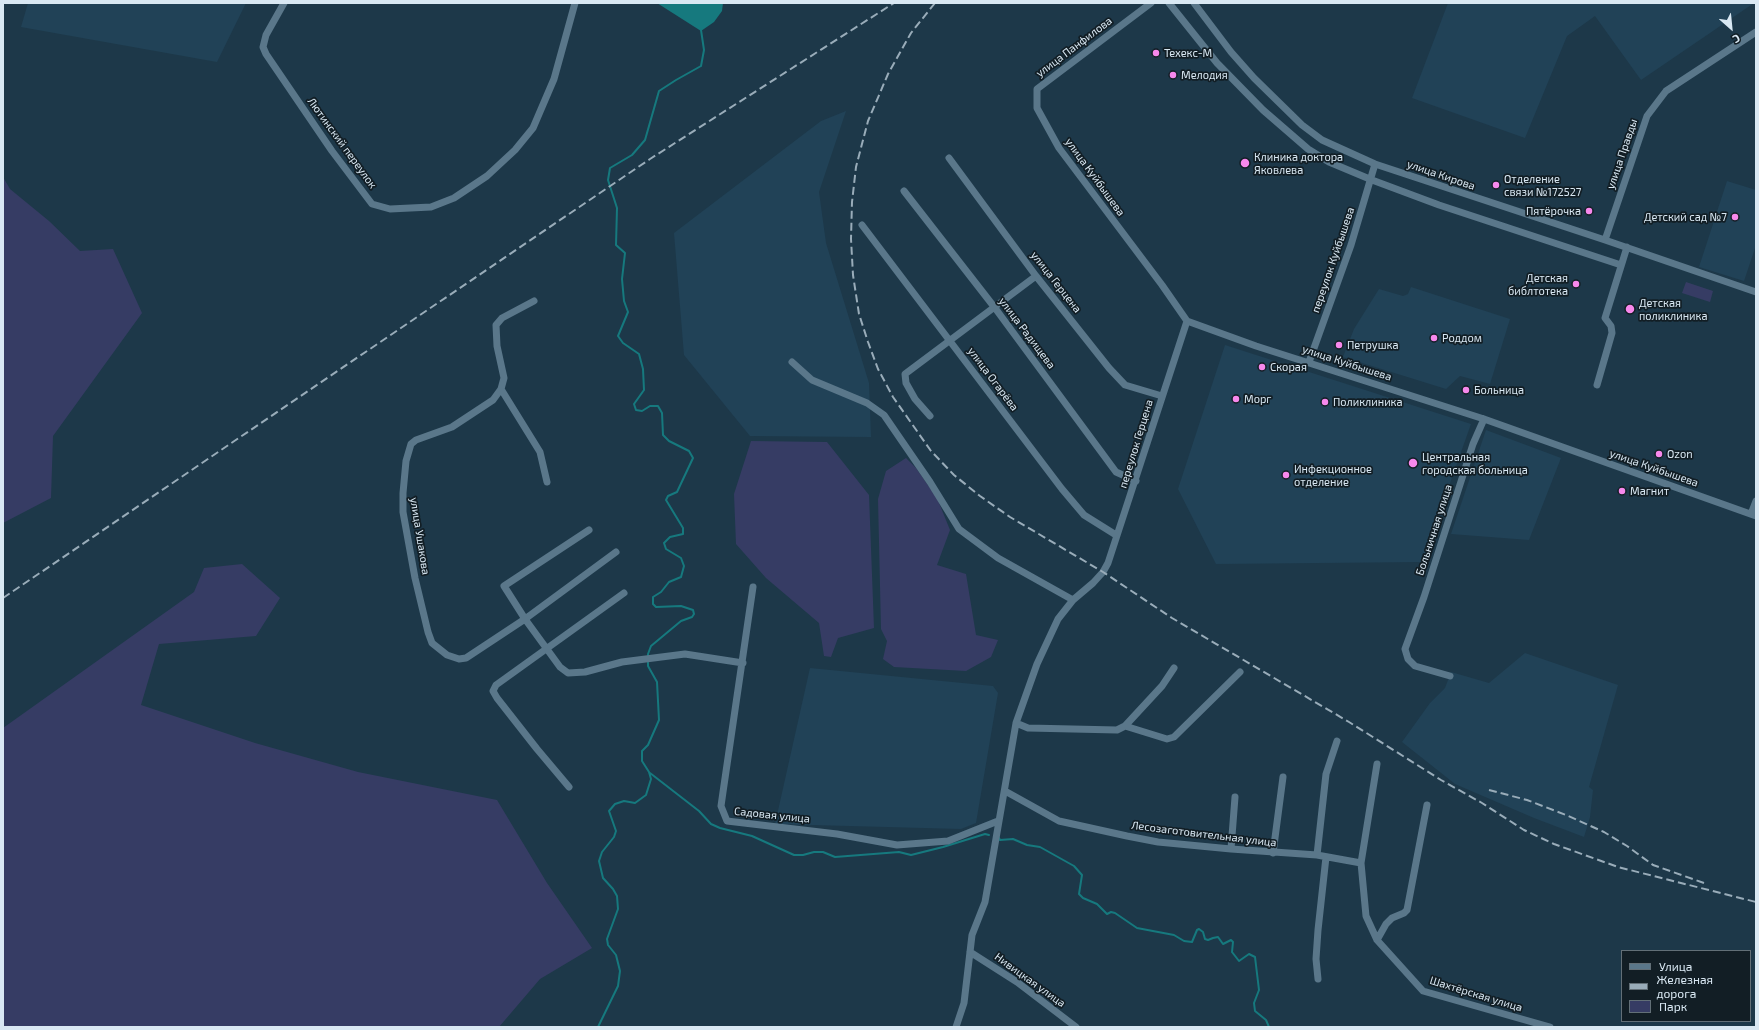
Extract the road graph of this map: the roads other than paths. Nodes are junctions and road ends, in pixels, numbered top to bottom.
1 (284, 3) edge
2 (575, 3) edge
3 (1151, 3) edge
4 (1169, 3) edge
5 (1194, 3) edge
6 (1756, 32) edge
7 (1036, 99) joint
8 (949, 158) dead end
9 (1375, 164) junction
10 (1372, 180) junction
11 (904, 191) dead end
12 (862, 225) dead end
13 (1605, 240) junction
14 (1627, 247) junction
15 (1621, 265) junction
16 (1036, 276) junction
17 (1756, 292) edge
18 (534, 301) dead end
19 (995, 308) junction
20 (1187, 321) junction
21 (950, 340) junction
22 (792, 362) dead end
23 (1309, 362) junction
24 (1597, 385) dead end
25 (501, 389) junction
26 (1162, 396) junction
27 (930, 416) dead end
28 (1484, 419) junction
29 (1136, 481) junction
30 (547, 482) dead end
31 (1756, 501) edge
32 (1754, 515) edge
33 (588, 530) dead end
34 (1116, 535) junction
35 (616, 552) dead end
36 (753, 587) dead end
37 (624, 592) dead end
38 (1073, 600) junction
39 (525, 619) junction
40 (546, 648) junction
41 (743, 663) junction
42 (1174, 668) dead end
43 (1240, 672) dead end
44 (1450, 676) dead end
45 (1016, 723) junction
46 (1125, 726) junction
47 (1337, 741) dead end
48 (1377, 764) dead end
49 (1283, 777) dead end
50 (569, 787) dead end
51 (1005, 791) junction
52 (1235, 797) dead end
53 (1427, 805) dead end
54 (998, 821) junction
55 (1231, 849) junction
56 (1273, 853) junction
57 (1317, 855) junction
58 (1326, 857) junction
59 (1361, 863) junction
60 (1377, 940) junction
61 (970, 952) junction
62 (1318, 979) dead end
63 (956, 1027) edge
64 (1076, 1027) edge
65 (1550, 1027) edge

1 - 2 street, Лютинский переулок
3 - 7 street, улица Панфилова
4 - 10 street
5 - 9 street, улица Кирова
6 - 13 street, улица Правды
7 - 20 street, улица Куйбышева
8 - 16 street, улица Герцена
9 - 10 street, переулок Куйбышева
9 - 13 street, улица Кирова
10 - 15 street
10 - 23 street, переулок Куйбышева
11 - 19 street, улица Радищева
12 - 21 street, улица Огарёва
13 - 14 street, улица Кирова
14 - 15 street
14 - 17 street, улица Кирова
15 - 24 street
16 - 19 street
16 - 26 street, улица Герцена
18 - 25 street
19 - 21 street
19 - 29 street, улица Радищева
20 - 23 street, улица Куйбышева
20 - 26 street, переулок Герцена
21 - 27 street
21 - 34 street, улица Огарёва
22 - 38 street
23 - 28 street, улица Куйбышева
25 - 30 street
25 - 39 street, улица Ушакова
26 - 29 street, переулок Герцена
28 - 32 street, улица Куйбышева
28 - 44 street, Больничная улица
29 - 34 street, переулок Герцена
31 - 32 street
33 - 39 street
34 - 38 street, переулок Герцена
35 - 39 street
36 - 41 street, Садовая улица
37 - 40 street
38 - 45 street
39 - 40 street
40 - 41 street
40 - 50 street
41 - 54 street, Садовая улица
42 - 46 street
43 - 46 street
45 - 46 street
45 - 51 street
47 - 57 street
48 - 59 street, Шахтёрская улица
49 - 56 street
51 - 54 street
51 - 55 street, Лесозаготовительная улица
52 - 55 street
53 - 60 street
54 - 61 street
55 - 56 street, Лесозаготовительная улица
56 - 57 street, Лесозаготовительная улица
57 - 58 street, Лесозаготовительная улица
58 - 59 street, Лесозаготовительная улица
58 - 62 street
59 - 60 street, Шахтёрская улица
60 - 65 street, Шахтёрская улица
61 - 63 street
61 - 64 street, Нивицкая улица

